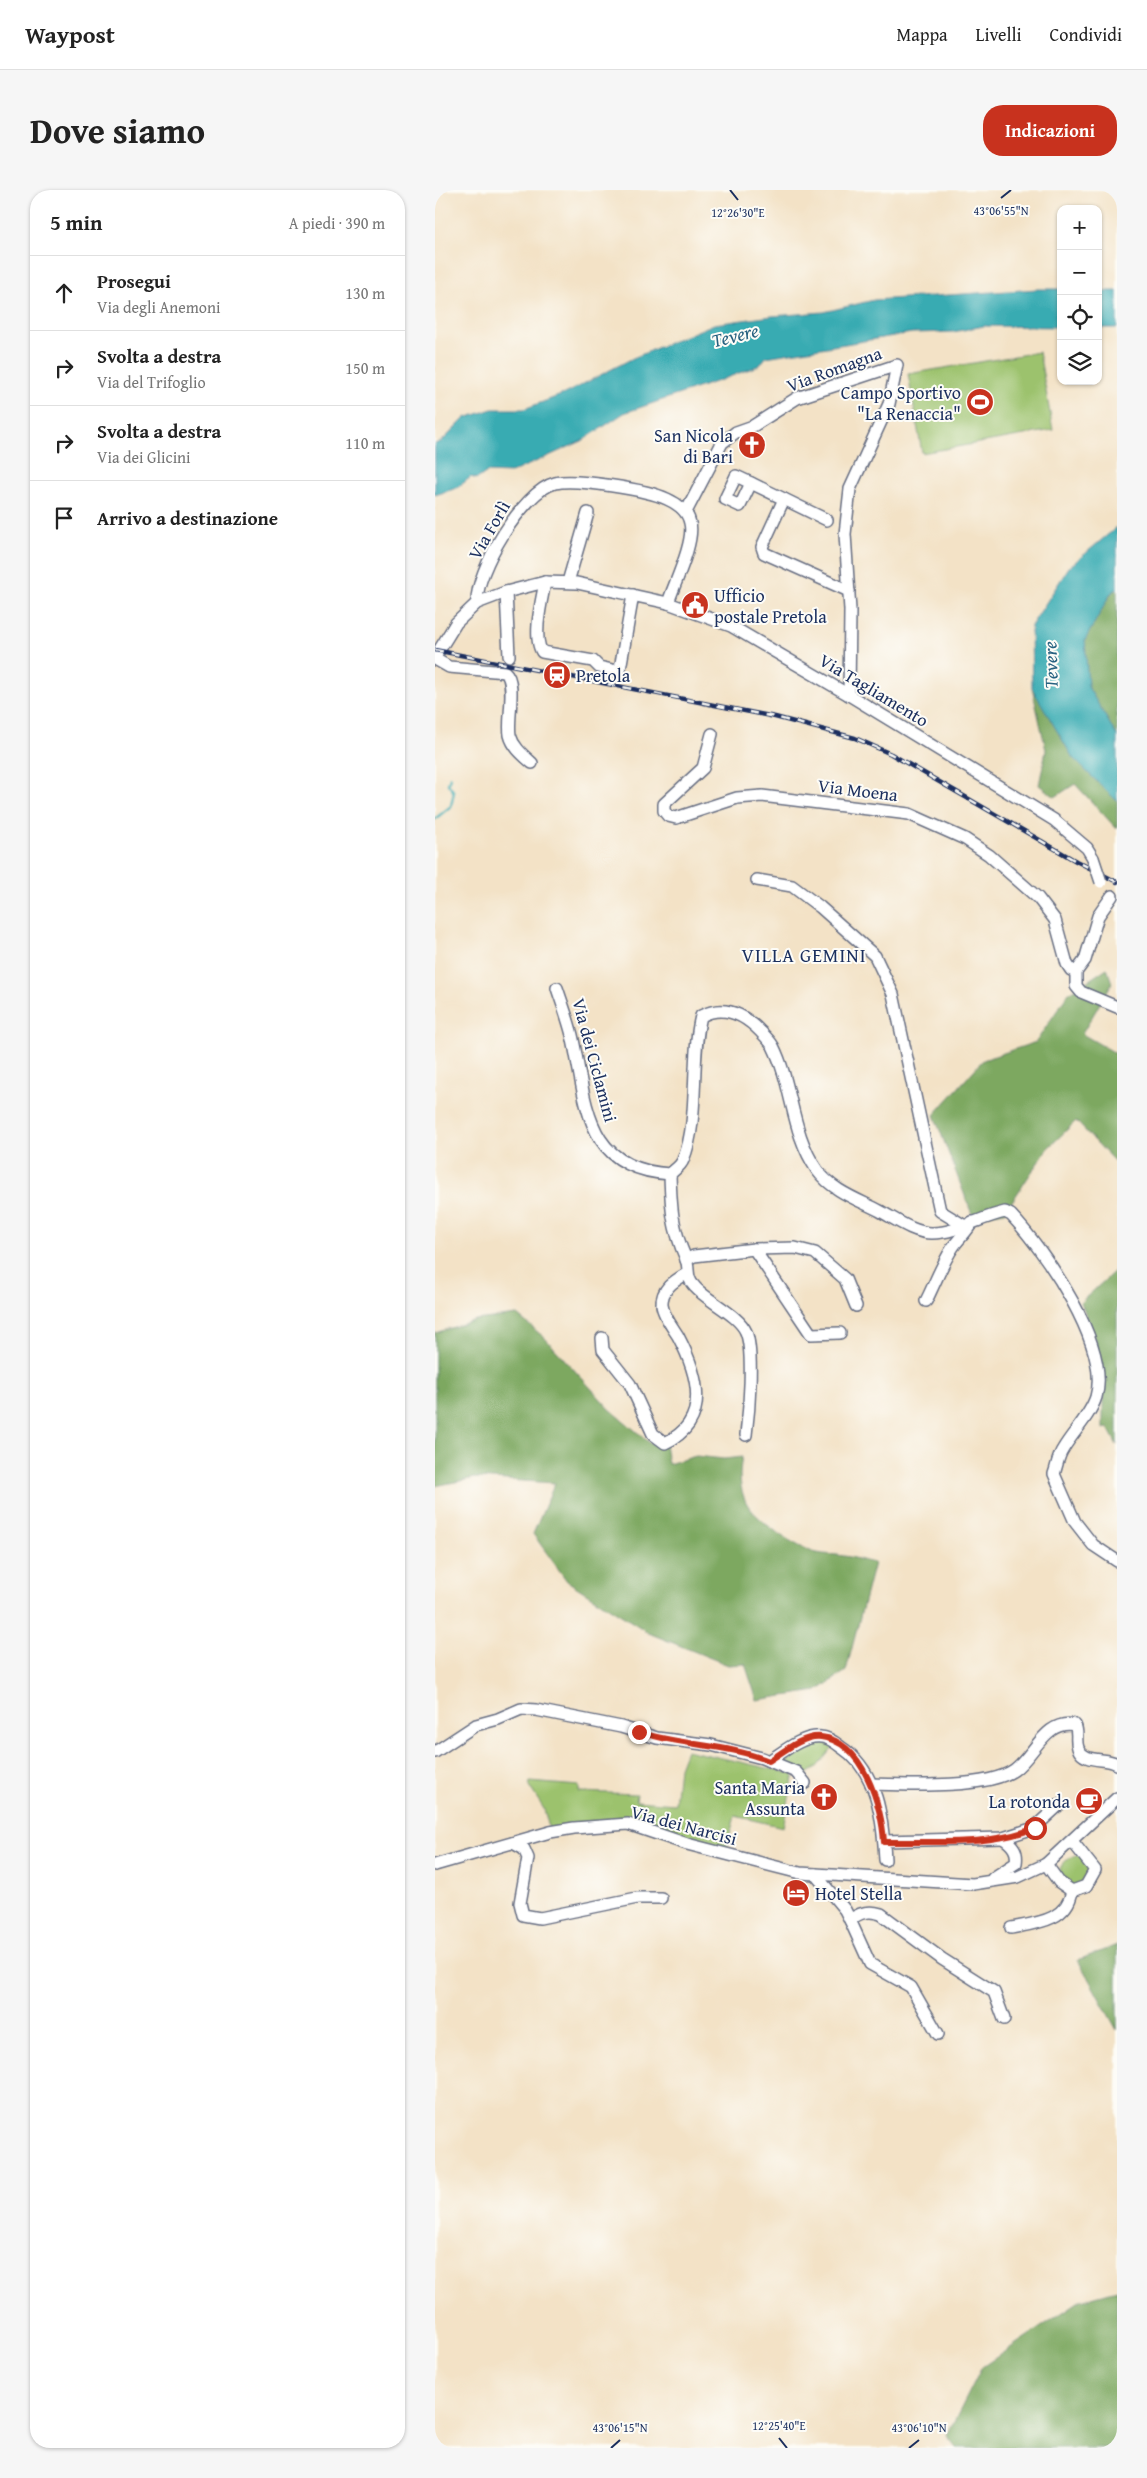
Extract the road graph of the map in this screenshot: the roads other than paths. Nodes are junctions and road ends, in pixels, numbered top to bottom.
1 (751, 483) dead end
2 (784, 499) junction
3 (686, 512) junction
4 (588, 513) dead end
5 (827, 520) dead end
6 (545, 582) junction
7 (568, 582) junction
8 (849, 591) junction
9 (506, 592) junction
10 (633, 595) junction
11 (477, 603) junction
12 (668, 603) junction
13 (509, 656) dead end
14 (435, 658) edge
15 (849, 695) junction
16 (712, 734) dead end
17 (531, 763) dead end
18 (757, 880) dead end
19 (1114, 897) edge
20 (1076, 972) junction
21 (557, 988) dead end
22 (1117, 1007) edge
23 (670, 1174) junction
24 (967, 1223) junction
25 (754, 1249) junction
26 (686, 1260) junction
27 (686, 1274) junction
28 (926, 1301) dead end
29 (856, 1306) dead end
30 (840, 1333) dead end
31 (602, 1338) dead end
32 (746, 1434) dead end
33 (1117, 1561) edge
34 (435, 1752) edge
35 (769, 1761) junction
36 (1117, 1764) edge
37 (805, 1783) dead end
38 (871, 1784) junction
39 (1117, 1798) edge
40 (1059, 1805) dead end
41 (1003, 1838) junction
42 (1072, 1840) junction
43 (513, 1842) junction
44 (884, 1842) junction
45 (885, 1860) dead end
46 (1046, 1864) junction
47 (435, 1865) edge
48 (815, 1874) junction
49 (984, 1883) junction
50 (1072, 1891) junction
51 (661, 1898) dead end
52 (850, 1920) junction
53 (1011, 1928) dead end
54 (1004, 2019) dead end
55 (937, 2034) dead end

1 - 2 street
2 - 5 street
2 - 8 street
3 - 8 street, Via Romagna
3 - 11 street, Via Forlì
3 - 12 street
4 - 7 street
6 - 7 street, Via Tagliamento
6 - 9 street, Via Tagliamento
6 - 10 street
7 - 10 street, Via Tagliamento
8 - 15 street
9 - 11 street, Via Tagliamento
9 - 13 street
10 - 12 street, Via Tagliamento
11 - 14 street, Via Tagliamento
12 - 15 street, Via Tagliamento
14 - 17 street
15 - 19 street, Via Tagliamento, bridge
16 - 20 street, Via Moena
18 - 24 street
19 - 20 street
20 - 22 street, Via Moena
21 - 23 street, Via dei Ciclamini
23 - 24 street
23 - 26 street
24 - 28 street
24 - 33 street
25 - 26 street
25 - 29 street
25 - 30 street
26 - 27 street
27 - 31 street
27 - 32 street
34 - 35 street
35 - 37 street
35 - 38 street
36 - 38 street
38 - 44 street
39 - 42 street, Via dei Narcisi
40 - 41 street
41 - 44 street
41 - 49 street
42 - 46 street, Via dei Narcisi
42 - 50 street
43 - 47 street, Via dei Narcisi
43 - 48 street, Via dei Narcisi
43 - 51 street
44 - 45 street
46 - 49 street, Via dei Narcisi
46 - 50 street
48 - 49 street, Via dei Narcisi
48 - 52 street
50 - 53 street
52 - 54 street
52 - 55 street

